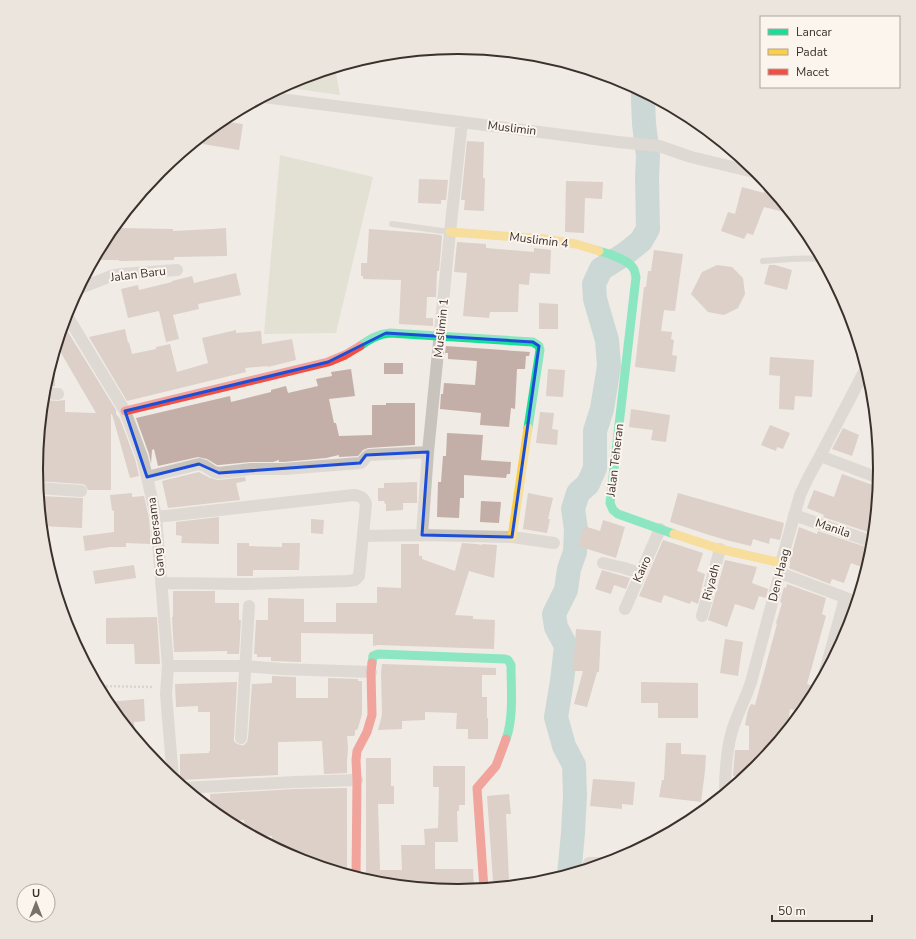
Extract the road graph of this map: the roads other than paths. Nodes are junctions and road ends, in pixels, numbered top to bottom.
1 (272, 98) edge
2 (462, 122) junction
3 (742, 167) edge
4 (392, 224) dead end
5 (450, 232) junction
6 (815, 259) edge
7 (625, 261) joint
8 (763, 262) dead end
9 (177, 270) dead end
10 (86, 286) edge
11 (71, 322) edge
12 (440, 336) junction
13 (862, 377) edge
14 (50, 393) edge
15 (58, 394) dead end
16 (125, 411) junction
17 (428, 452) junction
18 (820, 456) junction
19 (873, 476) edge
20 (147, 477) junction
21 (44, 489) edge
22 (81, 492) dead end
23 (794, 515) junction
24 (156, 517) junction
25 (660, 529) junction
26 (422, 534) junction
27 (363, 536) junction
28 (512, 537) junction
29 (867, 540) edge
30 (554, 543) dead end
31 (720, 549) junction
32 (604, 564) dead end
33 (780, 568) junction
34 (640, 573) junction
35 (161, 583) junction
36 (845, 598) junction
37 (852, 600) edge
38 (248, 606) dead end
39 (625, 609) dead end
40 (702, 616) dead end
41 (830, 653) edge
42 (168, 666) junction
43 (244, 666) junction
44 (371, 672) junction
45 (241, 738) dead end
46 (172, 770) edge
47 (357, 780) junction
48 (726, 787) edge
49 (191, 788) edge
50 (356, 871) edge
51 (484, 884) edge

1 - 2 street, Muslimin
2 - 3 street, Muslimin
2 - 5 street, Muslimin 1
4 - 5 lane
5 - 7 street, Muslimin 4
5 - 12 street, Muslimin 1
6 - 8 lane
7 - 25 street, Jalan Teheran
9 - 10 street, Jalan Baru
11 - 16 street, Gang Bersama
12 - 16 street
12 - 17 street, Muslimin 1
12 - 28 street
13 - 18 street, Den Haag
14 - 15 street
16 - 20 street, Gang Bersama
17 - 20 street
17 - 26 street, Muslimin 1
18 - 19 street
18 - 23 street, Den Haag
20 - 24 street, Gang Bersama
21 - 22 street
23 - 29 street, Manila
23 - 33 street, Den Haag
24 - 27 street
24 - 35 street, Gang Bersama
25 - 31 street, Jalan Teheran
25 - 34 street, Kairo
26 - 27 street
26 - 28 street
27 - 35 street
28 - 30 street
31 - 33 street, Jalan Teheran
31 - 40 street, Riyadh
32 - 34 street
33 - 36 street
33 - 48 street, Den Haag
34 - 39 street, Kairo
35 - 42 street, Gang Bersama
36 - 37 street
36 - 41 street
38 - 43 street
42 - 43 street
42 - 46 street, Gang Bersama
43 - 44 street
43 - 45 street
44 - 47 street
44 - 51 street
47 - 49 street
47 - 50 street

